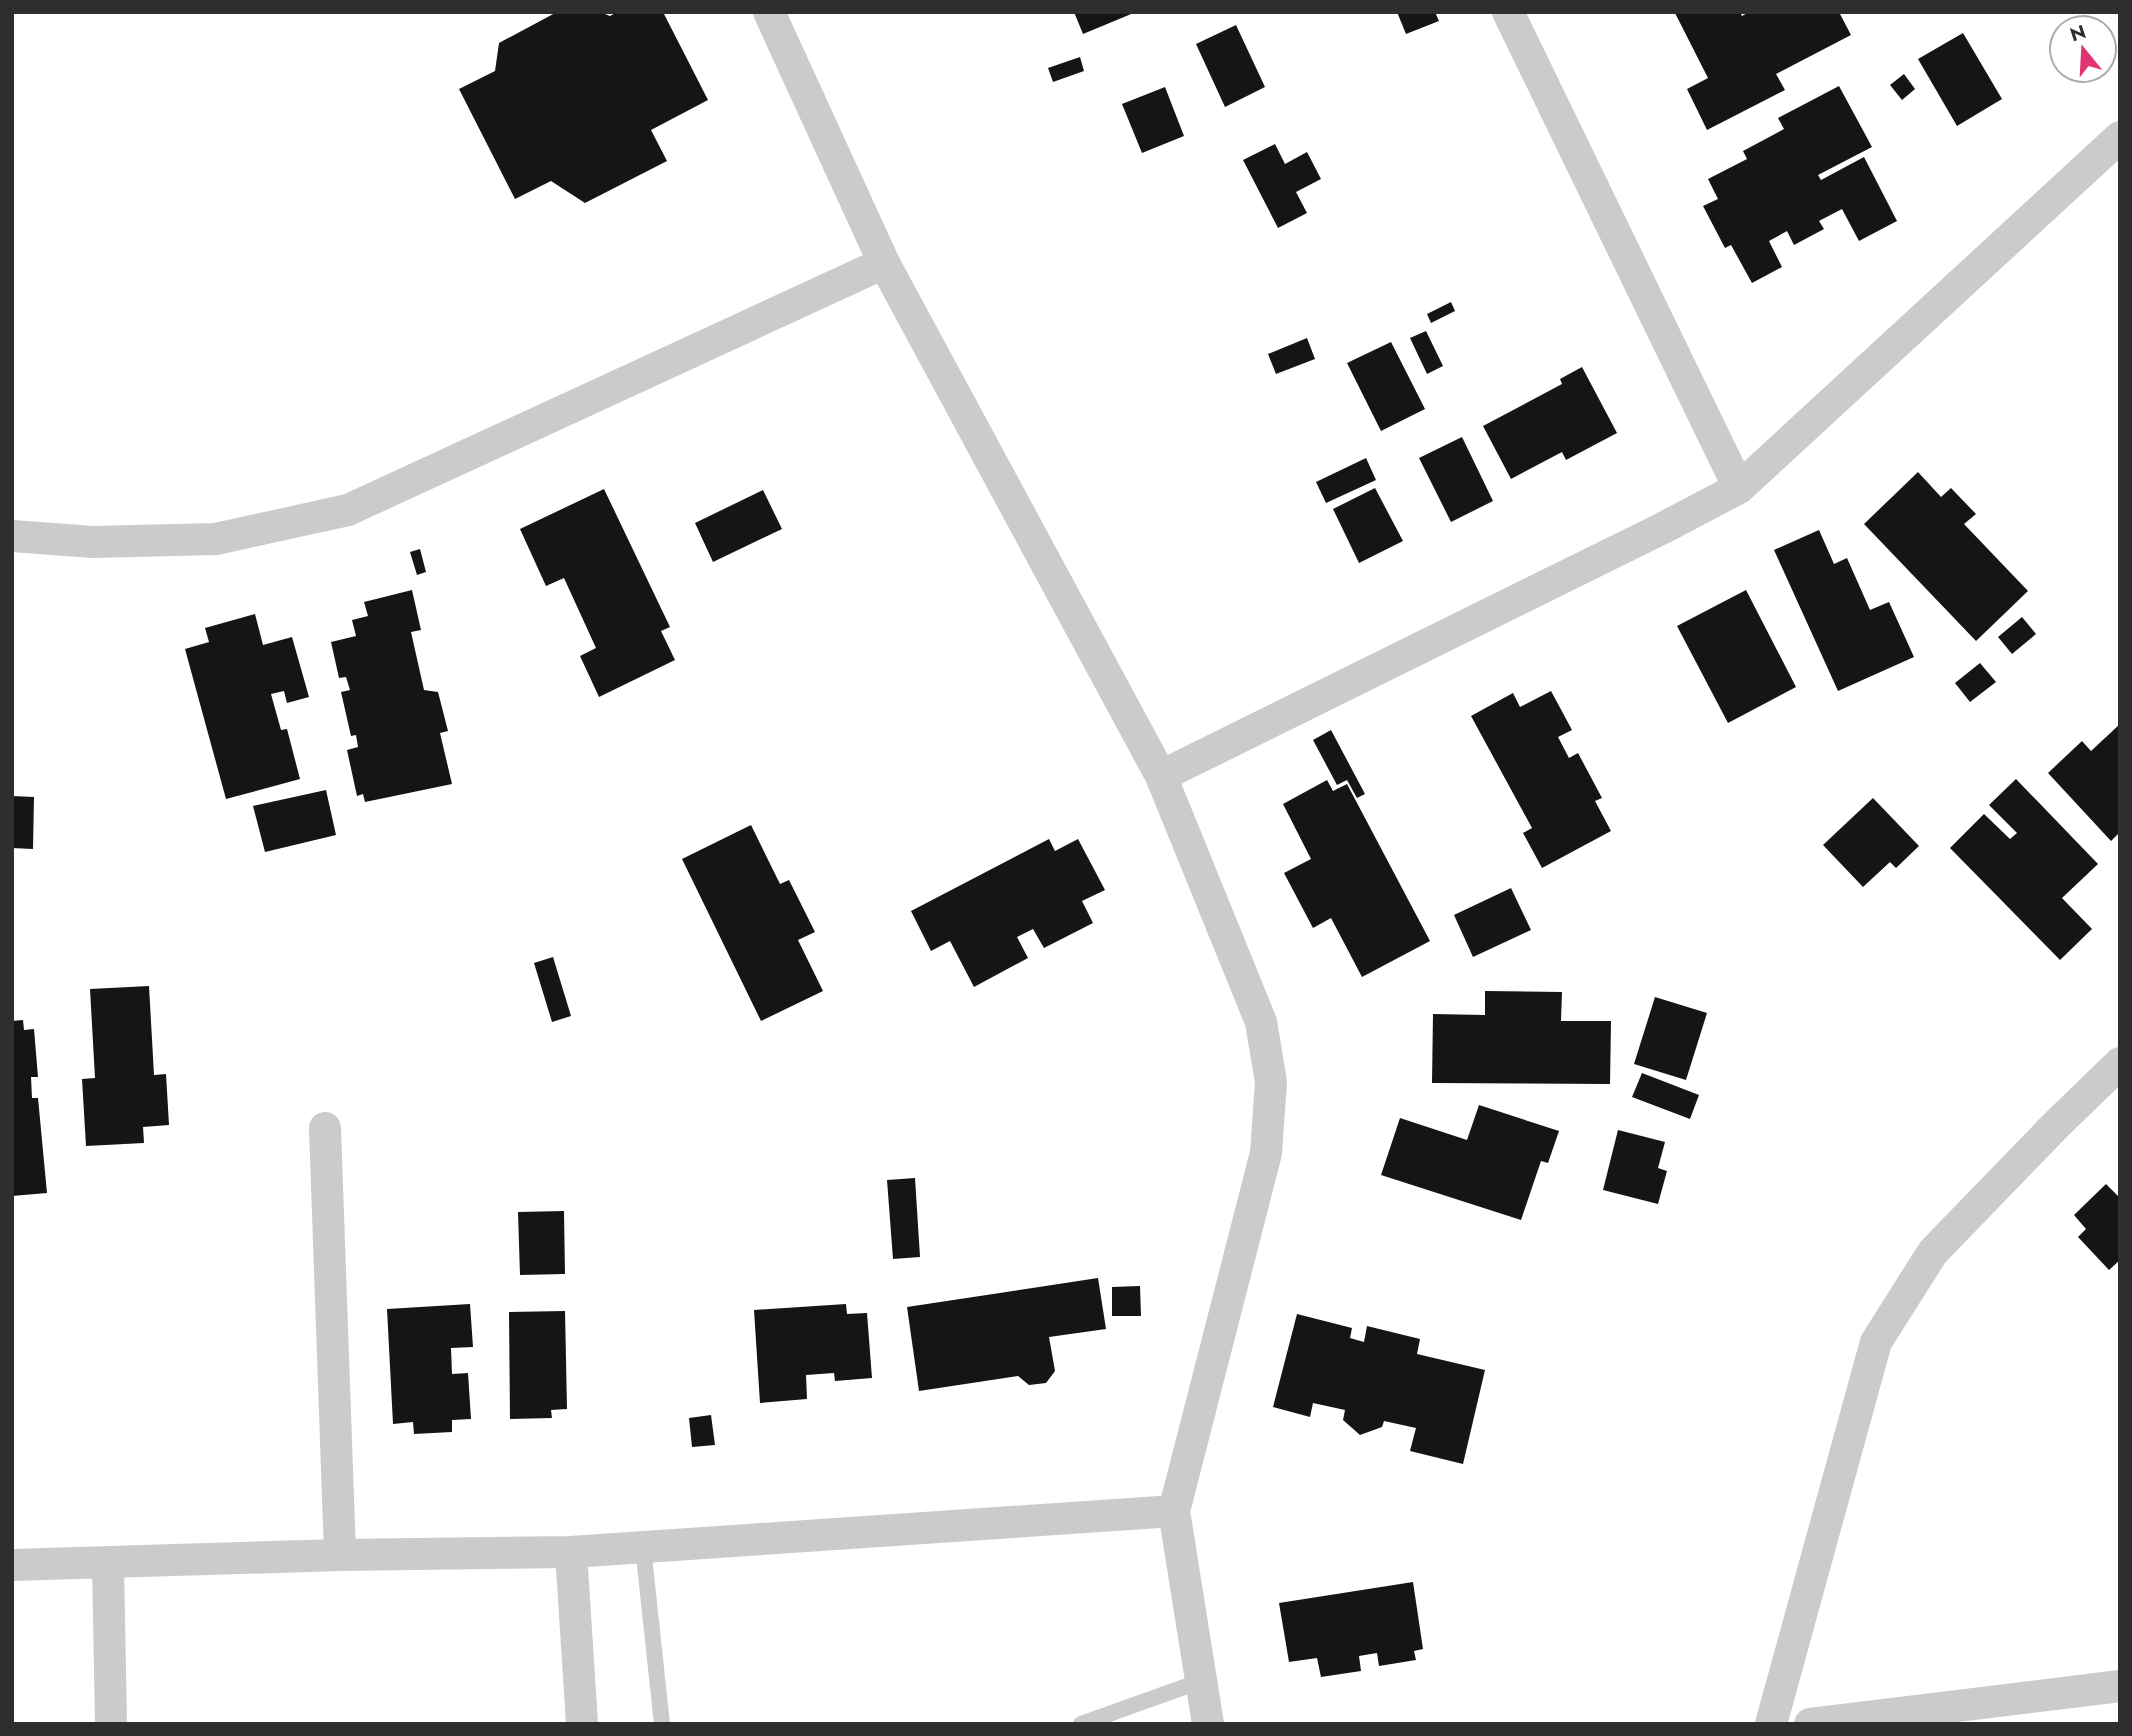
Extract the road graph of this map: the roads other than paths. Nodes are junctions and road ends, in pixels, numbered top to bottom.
1 (769, 12) edge
2 (1508, 12) edge
3 (2120, 137) edge
4 (884, 263) junction
5 (1740, 488) junction
6 (12, 536) edge
7 (1161, 776) junction
8 (2120, 1063) edge
9 (325, 1128) dead end
10 (1174, 1511) junction
11 (643, 1546) junction
12 (571, 1552) junction
13 (340, 1555) junction
14 (108, 1563) junction
15 (12, 1565) edge
16 (1201, 1681) junction
17 (2120, 1686) edge
18 (111, 1724) edge
19 (582, 1724) edge
20 (662, 1724) edge
21 (1081, 1724) edge
22 (1208, 1724) edge
23 (1771, 1724) edge
24 (1810, 1724) edge

1 - 4 street
2 - 5 street
3 - 5 street
4 - 6 street
4 - 7 street
5 - 7 street
7 - 10 street
8 - 23 street
9 - 13 street
10 - 11 street
10 - 16 street
11 - 12 street
11 - 20 lane
12 - 13 street
12 - 19 street
13 - 14 street
14 - 15 street
14 - 18 street
16 - 21 lane
16 - 22 street
17 - 24 street

